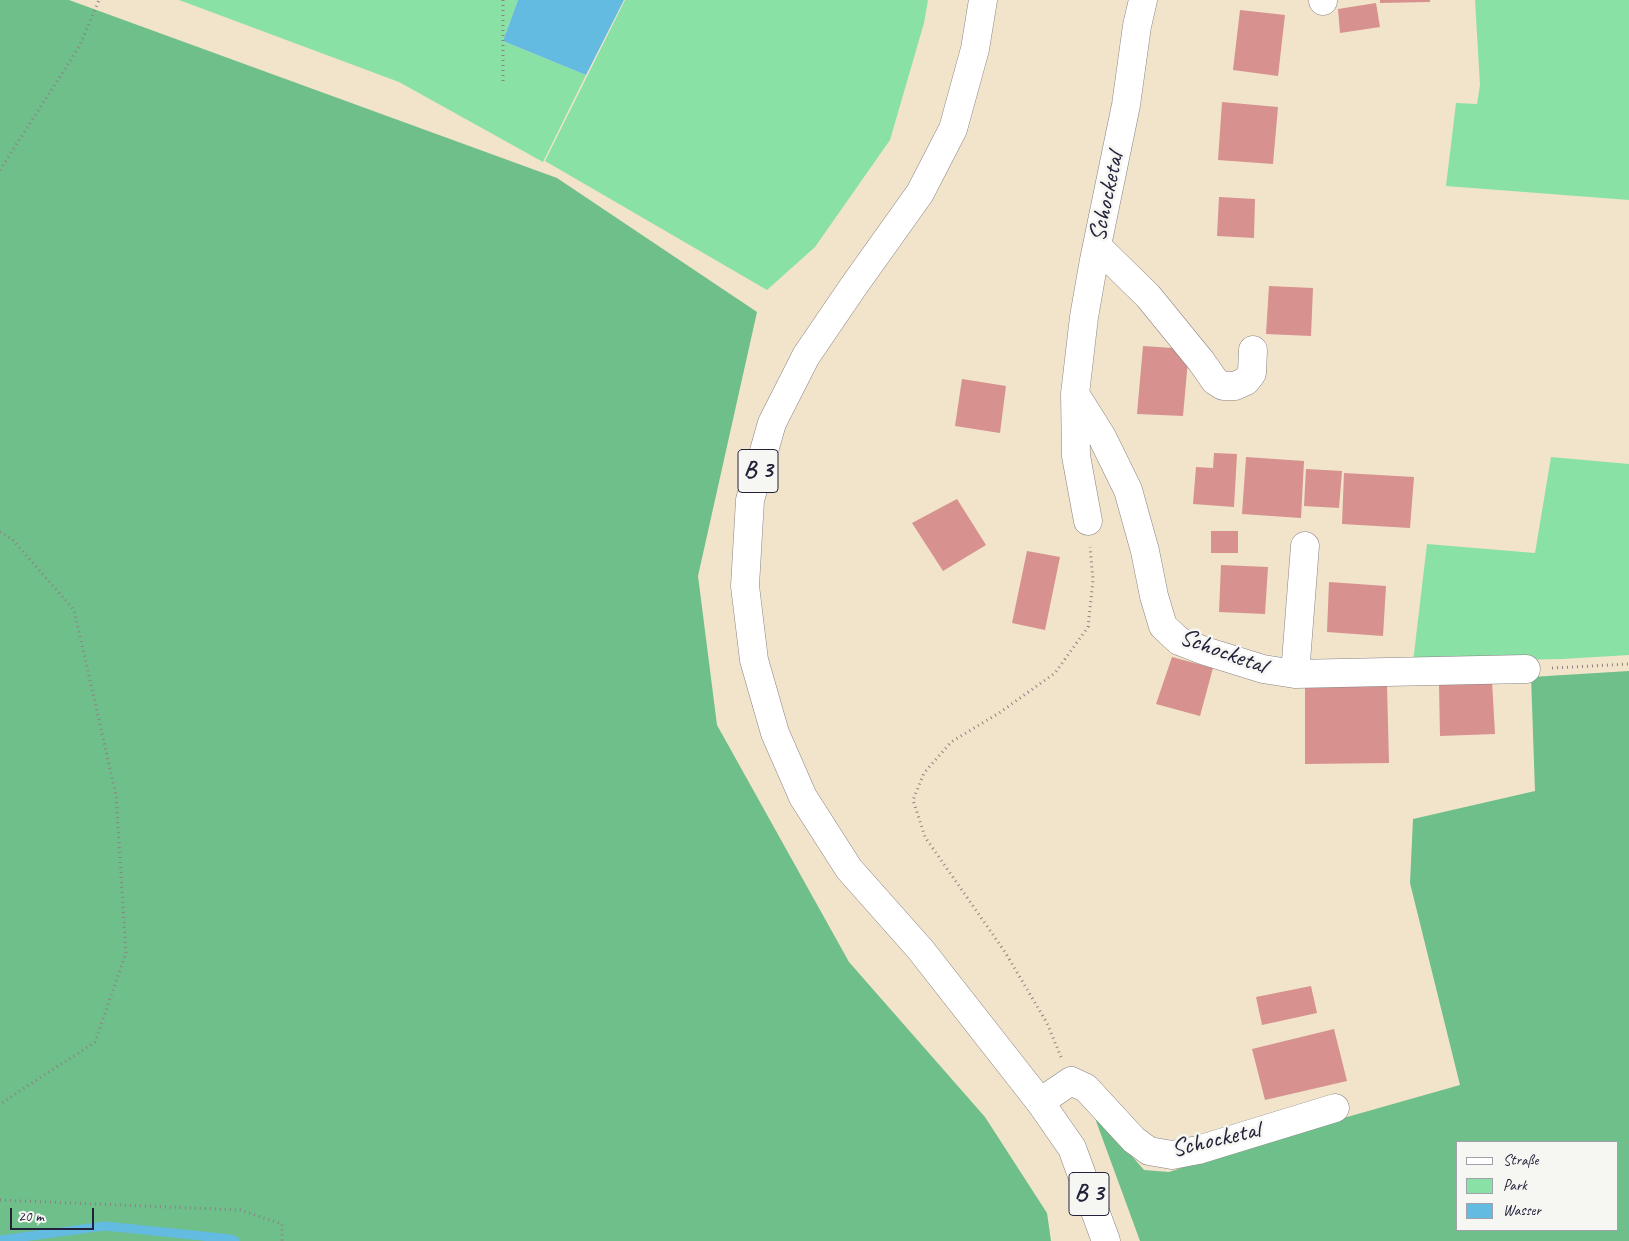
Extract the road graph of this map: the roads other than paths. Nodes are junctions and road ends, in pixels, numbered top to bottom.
1 (983, 0) edge
2 (1143, 0) edge
3 (1097, 246) junction
4 (1254, 350) dead end
5 (1075, 394) junction
6 (1088, 520) road end
7 (1305, 546) dead end
8 (1526, 669) road end
9 (1295, 674) junction
10 (1040, 1102) junction
11 (1334, 1108) dead end
12 (1106, 1241) edge

1 - 10 street, B 3
2 - 3 street, Schocketal
3 - 4 street
3 - 5 street, Schocketal
5 - 6 street, Schocketal
5 - 9 street, Schocketal
7 - 9 street, Schocketal
8 - 9 street, Schocketal
10 - 11 street, Schocketal
10 - 12 street, B 3

